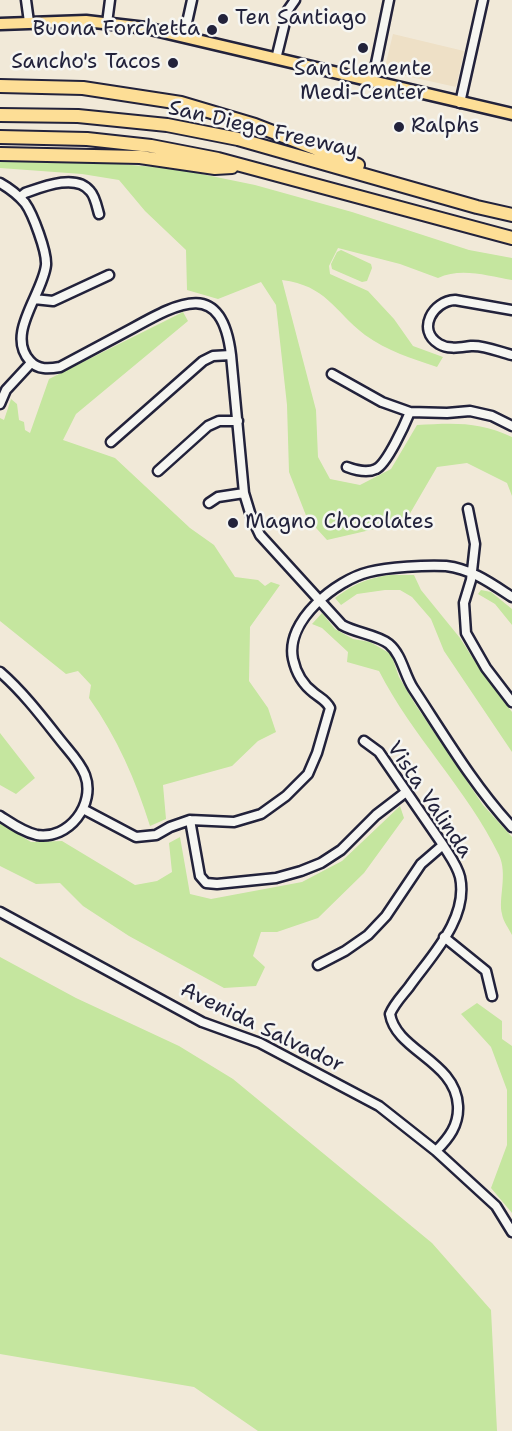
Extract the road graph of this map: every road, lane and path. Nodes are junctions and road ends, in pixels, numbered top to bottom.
1 (26, 0) edge
2 (110, 0) edge
3 (192, 0) edge
4 (286, 0) edge
5 (295, 0) edge
6 (390, 0) edge
7 (483, 0) edge
8 (288, 10) junction
9 (29, 22) junction
10 (107, 23) junction
11 (0, 24) edge
12 (184, 36) junction
13 (276, 58) junction
14 (372, 83) junction
15 (0, 86) edge
16 (460, 103) junction
17 (512, 114) edge
18 (0, 115) edge
19 (0, 137) edge
20 (0, 154) edge
21 (252, 167) junction
22 (0, 183) edge
23 (417, 189) junction
24 (20, 197) junction
25 (477, 207) junction
26 (512, 210) edge
27 (99, 214) dead end
28 (512, 215) edge
29 (512, 238) edge
30 (110, 275) dead end
31 (34, 299) junction
32 (512, 310) edge
33 (231, 355) junction
34 (512, 355) edge
35 (31, 363) junction
36 (332, 374) dead end
37 (0, 404) edge
38 (410, 412) junction
39 (238, 421) junction
40 (512, 426) edge
41 (111, 442) dead end
42 (347, 467) dead end
43 (158, 471) dead end
44 (244, 492) junction
45 (209, 503) dead end
46 (468, 509) dead end
47 (471, 573) junction
48 (512, 597) edge
49 (321, 600) junction
50 (0, 672) edge
51 (512, 702) edge
52 (364, 741) dead end
53 (406, 792) junction
54 (83, 809) junction
55 (0, 816) edge
56 (190, 820) junction
57 (512, 827) edge
58 (443, 844) junction
59 (0, 912) edge
60 (444, 937) junction
61 (318, 965) dead end
62 (492, 996) dead end
63 (436, 1151) junction
64 (512, 1232) edge

1 - 9 street
2 - 10 street
3 - 12 street
4 - 8 street
5 - 8 street
6 - 14 street
7 - 16 street
8 - 13 street
9 - 10 main road
9 - 11 main road
10 - 12 main road
12 - 13 main road
13 - 14 main road
14 - 16 main road
15 - 23 highway
16 - 17 main road
18 - 23 highway, San Diego Freeway
19 - 21 highway, San Diego Freeway
20 - 21 highway
21 - 29 highway, San Diego Freeway
22 - 24 street
23 - 25 highway, San Diego Freeway
24 - 27 street
24 - 31 street
25 - 26 highway
25 - 28 highway, San Diego Freeway
30 - 31 street
31 - 35 street
32 - 34 street
33 - 35 street
33 - 39 street
33 - 41 street
35 - 37 street
36 - 38 street
38 - 40 street
38 - 42 street
39 - 43 street
39 - 44 street
44 - 45 street
44 - 49 street
46 - 47 street
47 - 48 street
47 - 49 street
47 - 51 street
49 - 56 street
49 - 57 street
50 - 54 street
52 - 53 street, Vista Valinda
53 - 56 street
53 - 58 street, Vista Valinda
54 - 55 street
54 - 56 street
58 - 60 street, Vista Valinda
58 - 61 street
59 - 63 street, Avenida Salvador
60 - 62 street
60 - 63 street, Vista Valinda
63 - 64 street, Avenida Salvador

